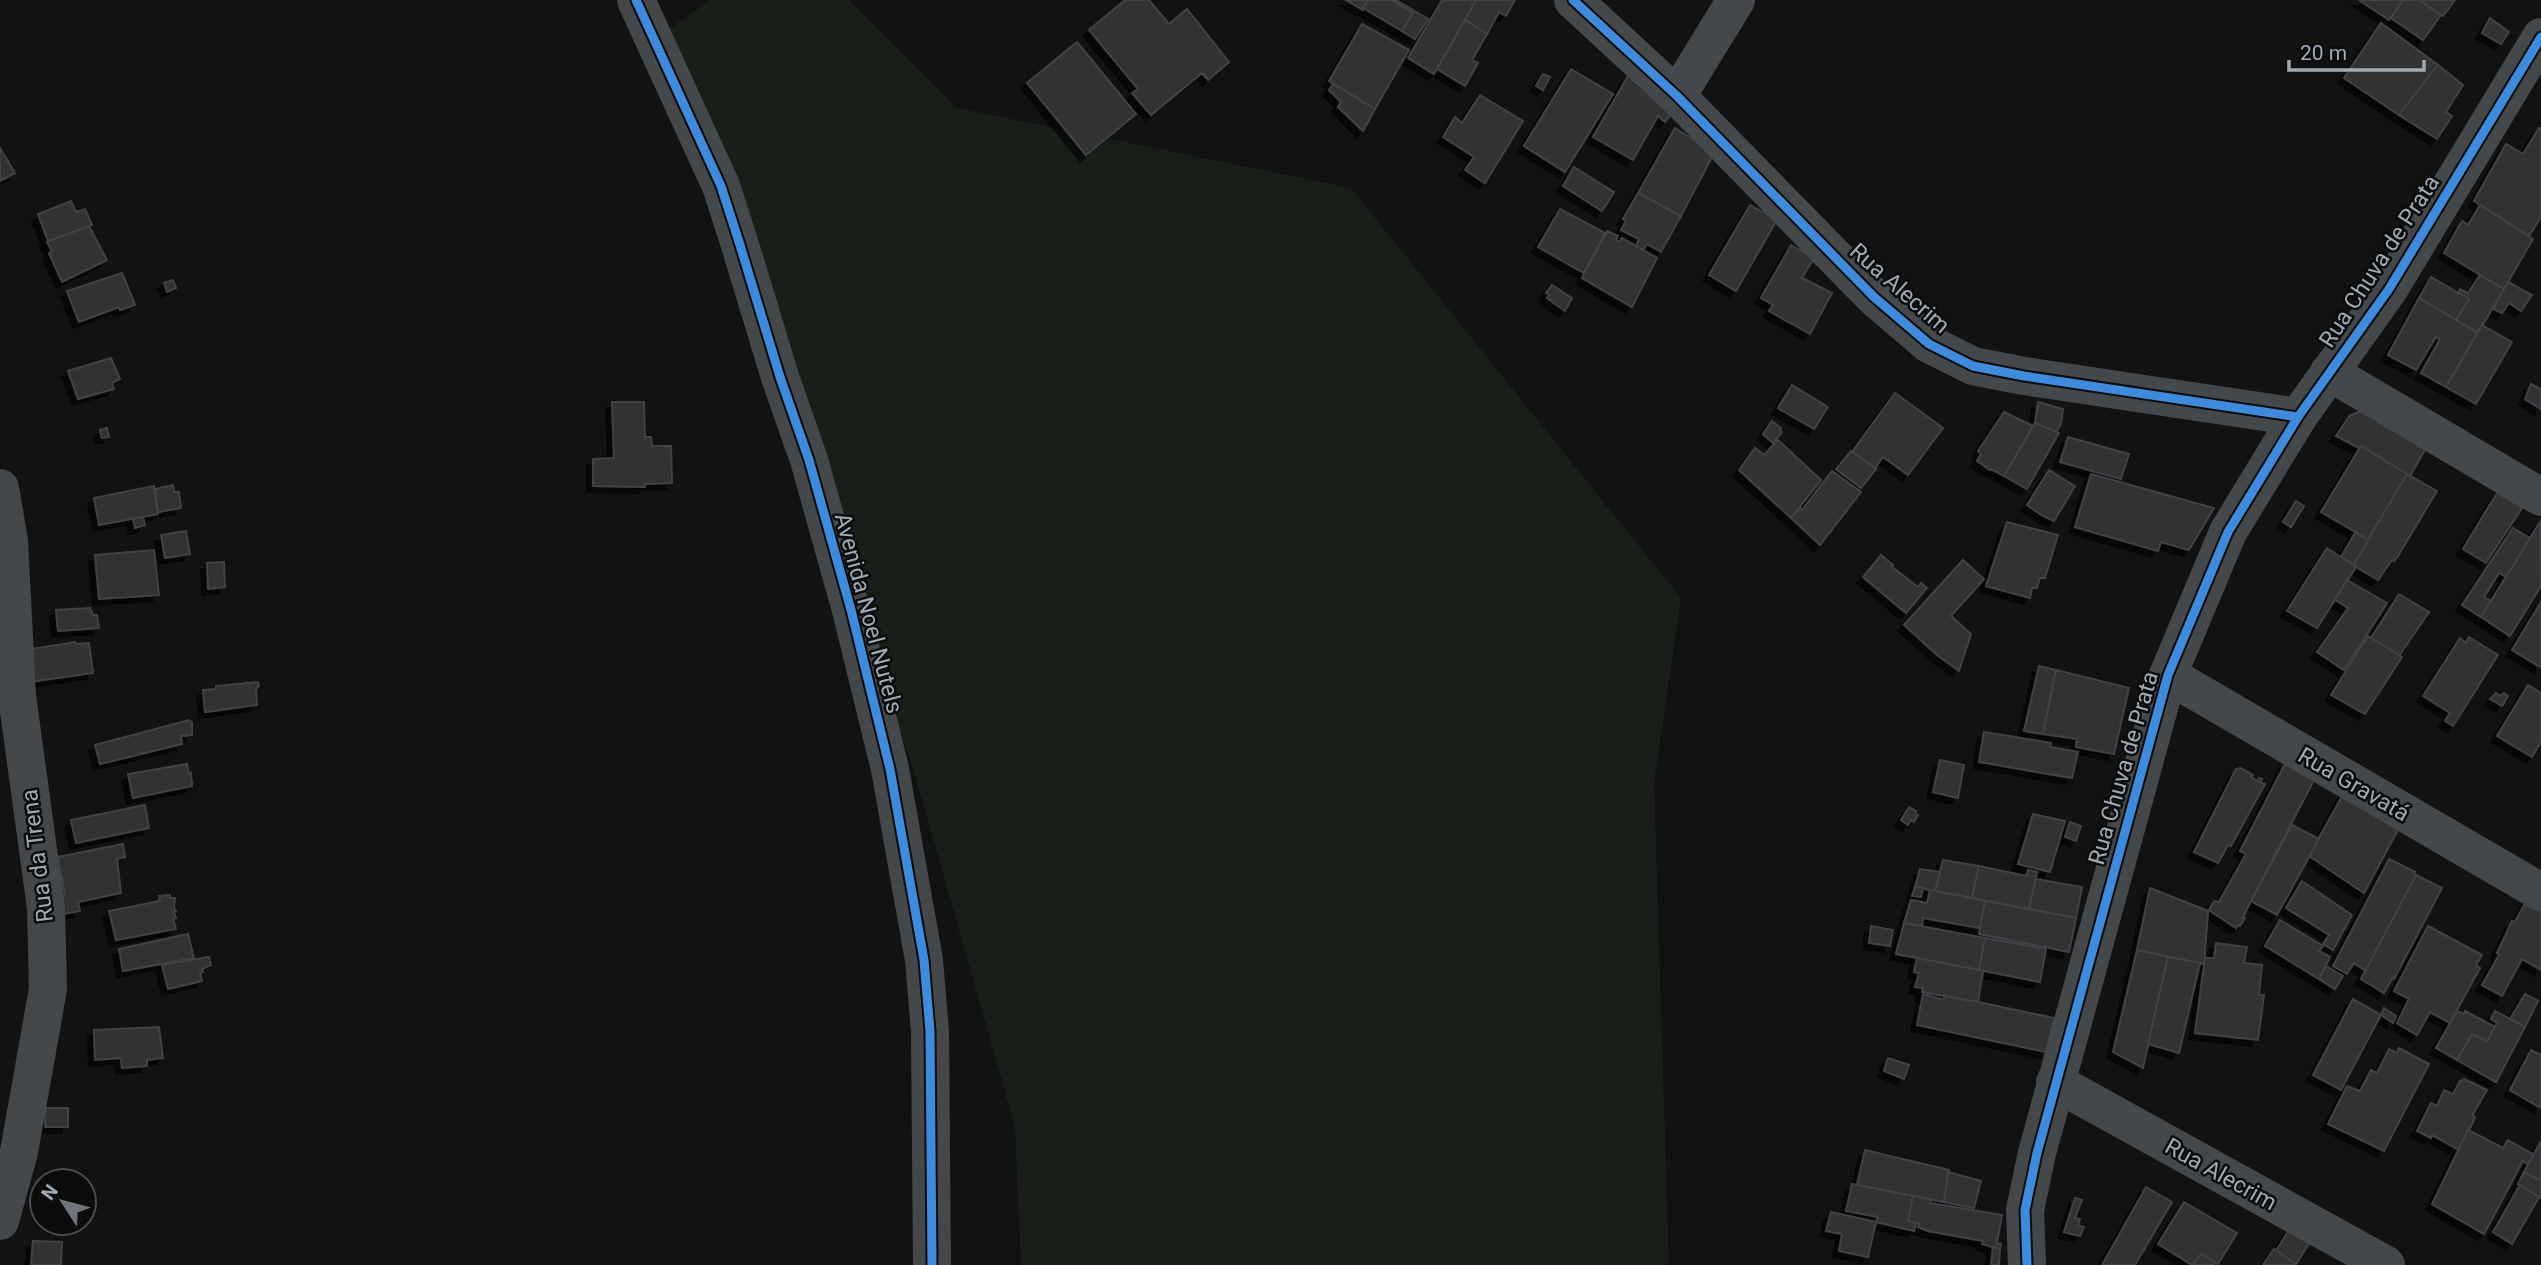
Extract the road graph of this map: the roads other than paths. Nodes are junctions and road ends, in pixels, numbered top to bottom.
1 (636, 0) edge
2 (1573, 0) edge
3 (1736, 0) edge
4 (2541, 37) edge
5 (1677, 96) junction
6 (2329, 372) junction
7 (2298, 417) junction
8 (0, 488) edge
9 (2541, 497) edge
10 (2168, 675) junction
11 (2541, 892) edge
12 (2055, 1082) junction
13 (0, 1221) edge
14 (932, 1265) edge
15 (2027, 1265) edge
16 (2386, 1265) edge

1 - 14 street, Avenida Noel Nutels
2 - 5 street, Rua Alecrim
3 - 5 street
4 - 6 street, Rua Chuva de Prata
5 - 7 street, Rua Alecrim
6 - 7 street, Rua Chuva de Prata
6 - 9 street
7 - 10 street, Rua Chuva de Prata
8 - 13 street, Rua da Trena
10 - 11 street, Rua Gravatá
10 - 12 street, Rua Chuva de Prata
12 - 15 street, Rua Chuva de Prata
12 - 16 street, Rua Alecrim

